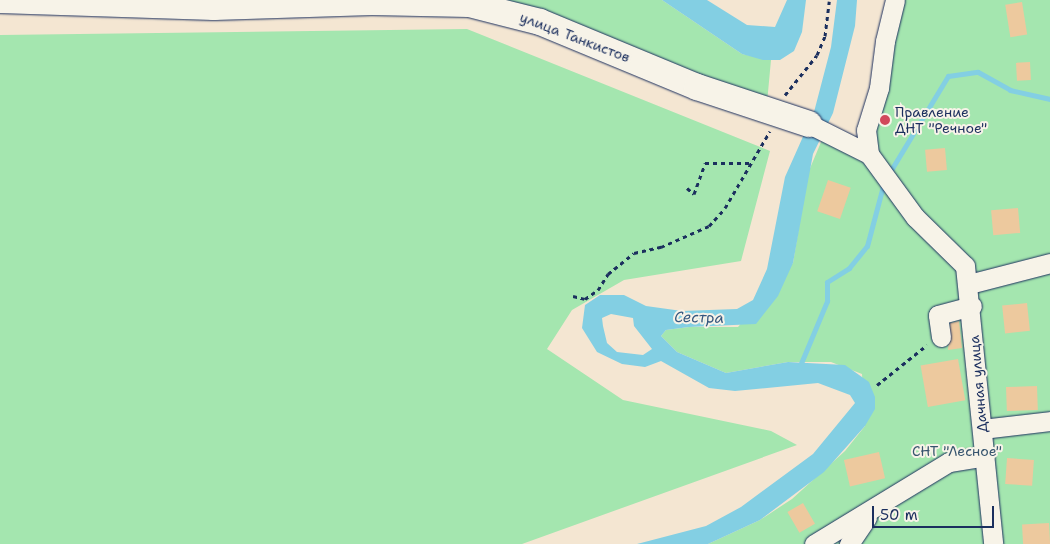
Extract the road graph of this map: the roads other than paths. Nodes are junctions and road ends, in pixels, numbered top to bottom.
1 (0, 0) edge
2 (896, 0) edge
3 (818, 127) joint
4 (869, 154) junction
5 (1050, 263) edge
6 (969, 284) junction
7 (972, 306) junction
8 (941, 337) dead end
9 (1050, 421) edge
10 (982, 429) junction
11 (985, 456) junction
12 (872, 510) junction
13 (814, 544) edge
14 (849, 544) edge
15 (993, 544) edge

1 - 3 street, улица Танкистов
2 - 4 street
3 - 4 street
4 - 6 street, Дачная улица
5 - 6 street
6 - 7 street, Дачная улица
7 - 8 street
7 - 10 street, Дачная улица
9 - 10 street
10 - 11 street, Дачная улица
11 - 12 street
11 - 15 street, Дачная улица
12 - 13 street
12 - 14 street

